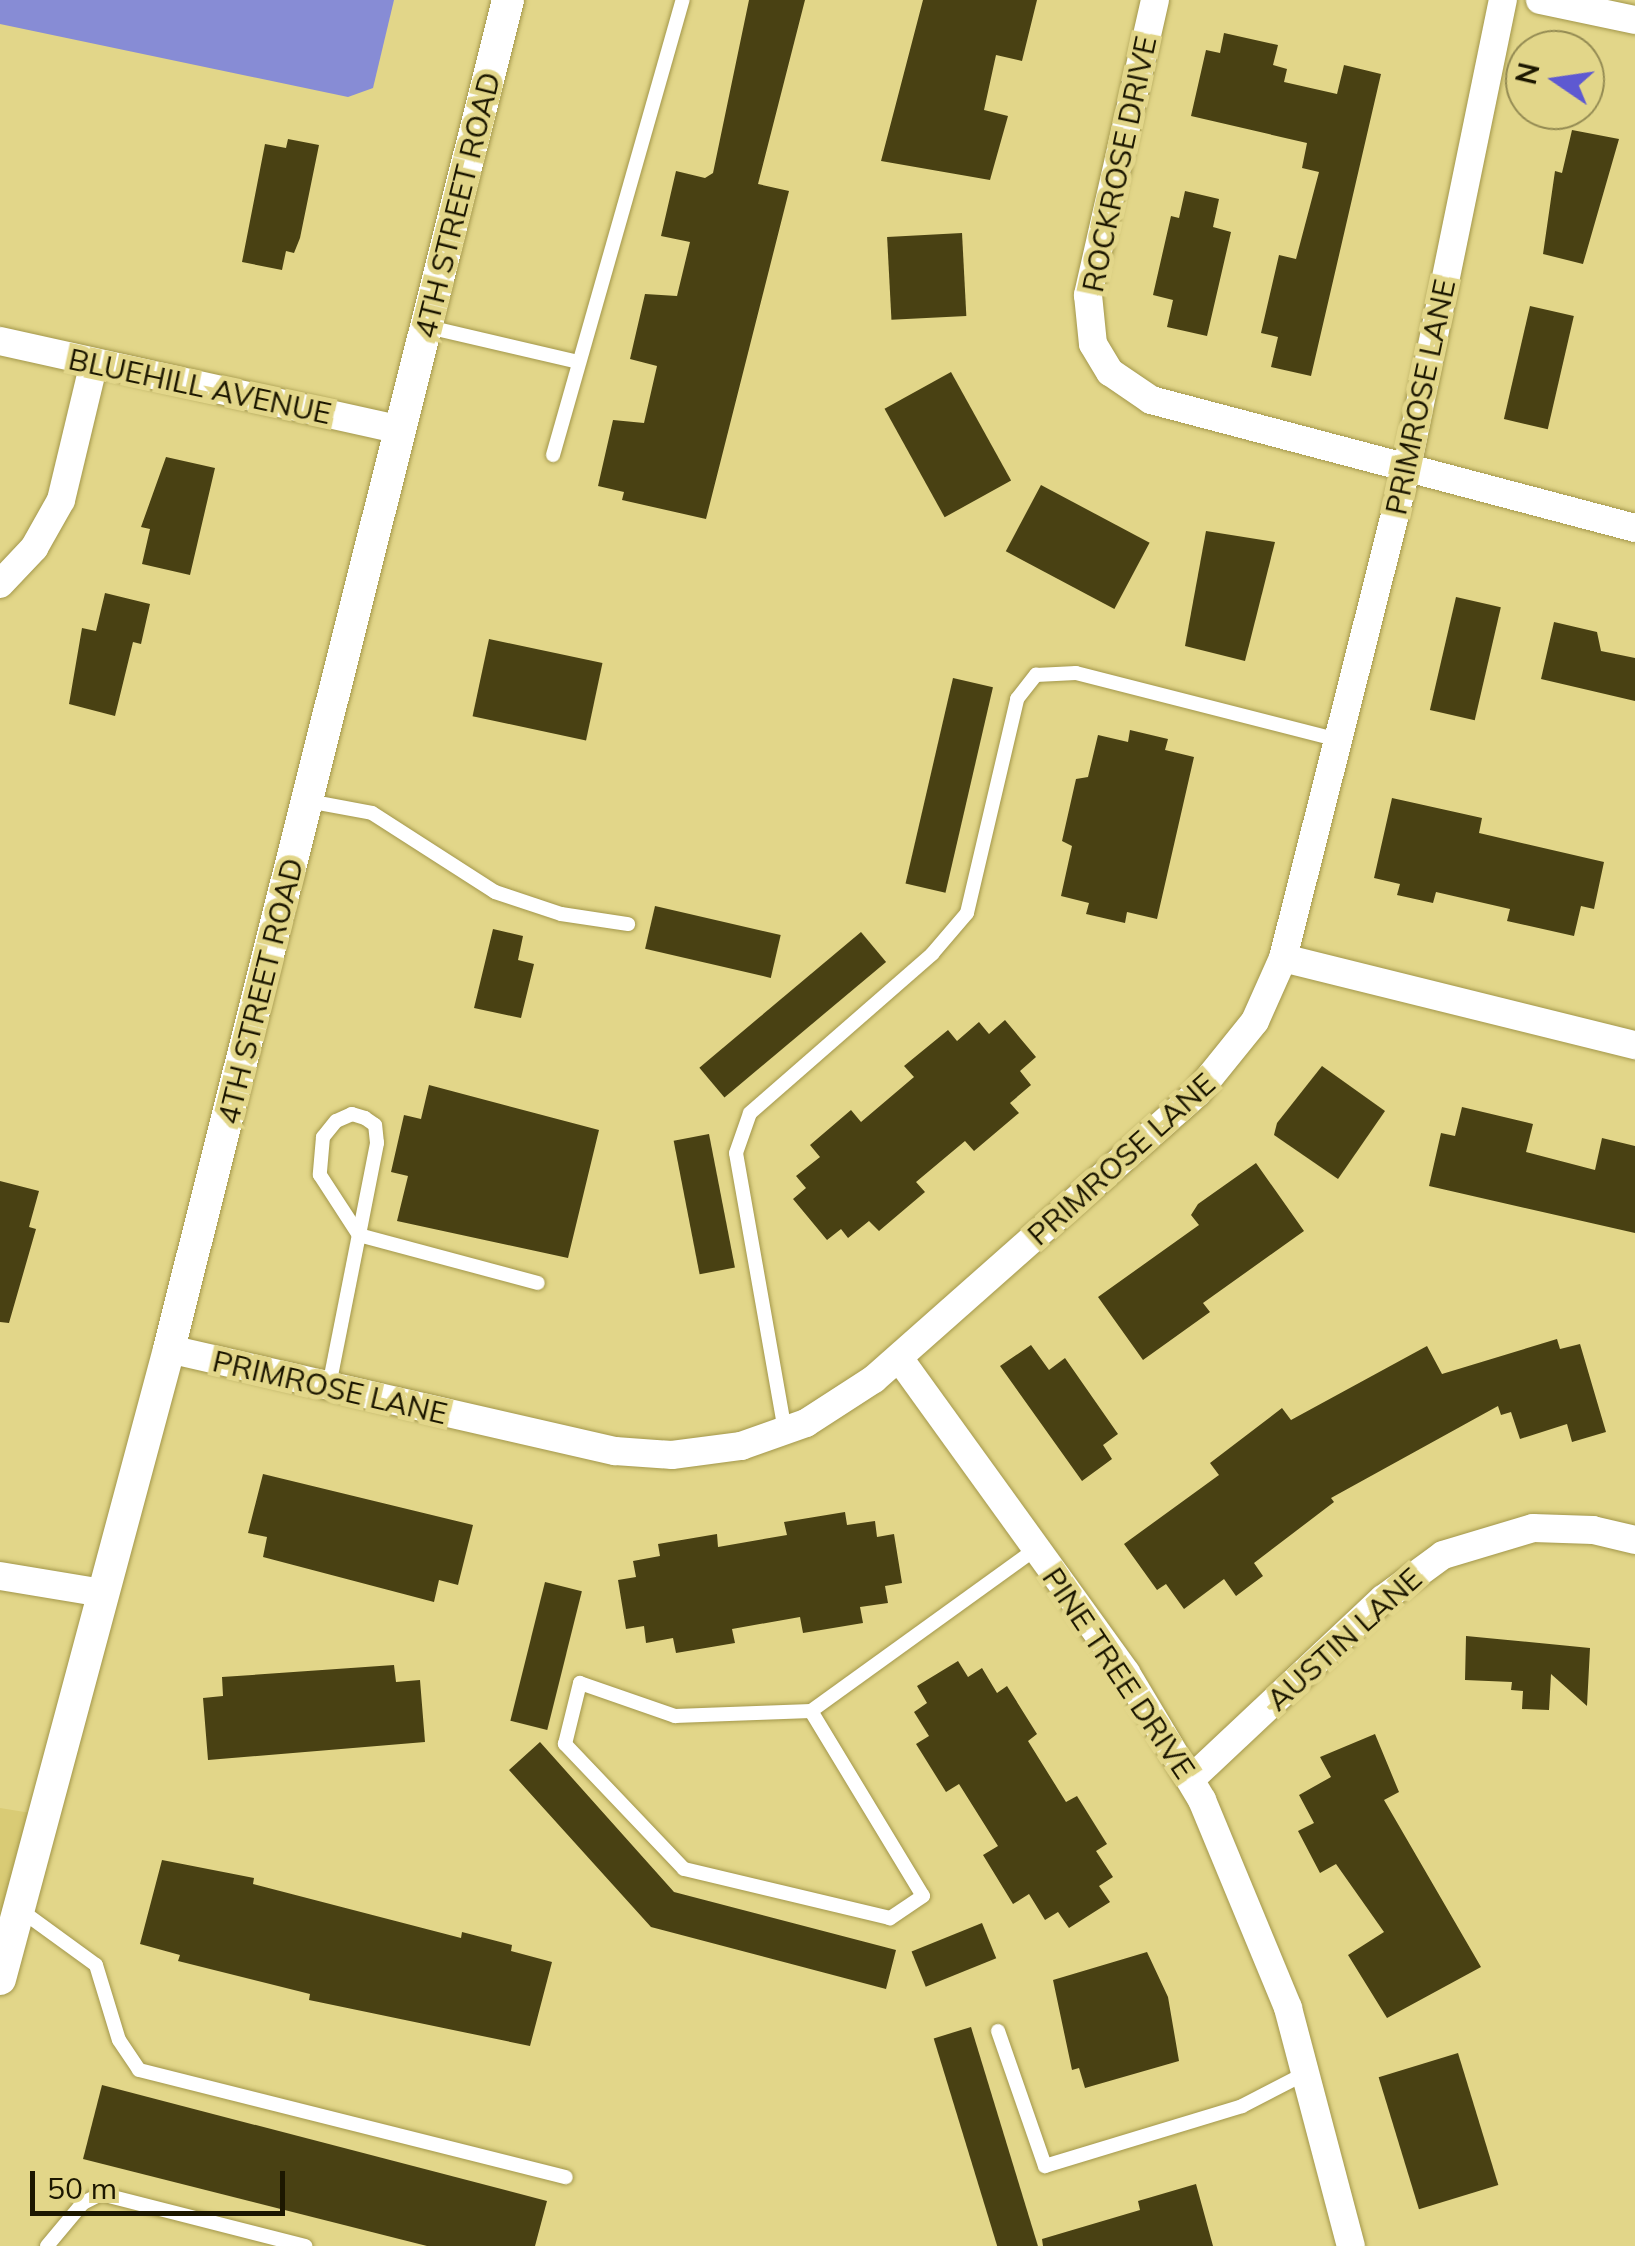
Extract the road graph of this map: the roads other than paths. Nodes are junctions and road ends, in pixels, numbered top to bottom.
1 (508, 0) edge
2 (683, 0) edge
3 (1155, 0) edge
4 (1503, 0) edge
5 (1540, 0) edge
6 (1635, 20) edge
7 (427, 326) junction
8 (0, 342) edge
9 (94, 362) junction
10 (578, 362) junction
11 (401, 430) junction
12 (553, 455) dead end
13 (1407, 466) junction
14 (1635, 528) edge
15 (0, 584) edge
16 (1338, 740) junction
17 (308, 801) junction
18 (628, 924) dead end
19 (1283, 958) junction
20 (1635, 1045) edge
21 (358, 1236) junction
22 (538, 1283) dead end
23 (170, 1349) junction
24 (899, 1358) junction
25 (329, 1386) junction
26 (785, 1432) junction
27 (1635, 1540) edge
28 (1036, 1549) junction
29 (0, 1576) edge
30 (102, 1593) junction
31 (811, 1710) junction
32 (1191, 1779) junction
33 (19, 1908) junction
34 (0, 1978) edge
35 (998, 2031) dead end
36 (1307, 2072) junction
37 (566, 2178) dead end
38 (46, 2246) edge
39 (305, 2246) edge
40 (1351, 2246) edge

1 - 7 street, 4TH STREET ROAD
2 - 10 lane
3 - 13 street, ROCKROSE DRIVE
4 - 13 street, PRIMROSE LANE
5 - 6 street
7 - 10 lane
7 - 11 street, 4TH STREET ROAD
8 - 9 street, BLUEHILL AVENUE
9 - 11 street, BLUEHILL AVENUE
9 - 15 street
10 - 12 lane
11 - 17 street, 4TH STREET ROAD
13 - 14 street, ROCKROSE DRIVE
13 - 16 street, PRIMROSE LANE
16 - 19 street, PRIMROSE LANE
16 - 26 lane
17 - 18 lane
17 - 23 street, 4TH STREET ROAD
19 - 20 street
19 - 24 street, PRIMROSE LANE
21 - 21 lane
21 - 22 lane
21 - 25 lane
23 - 25 street, PRIMROSE LANE
23 - 30 street, 4TH STREET ROAD
24 - 26 street, PRIMROSE LANE
24 - 28 street, PINE TREE DRIVE
25 - 26 street, PRIMROSE LANE
27 - 32 street, AUSTIN LANE
28 - 31 lane
28 - 32 street, PINE TREE DRIVE
29 - 30 street
30 - 33 street, 4TH STREET ROAD
31 - 31 lane
32 - 36 street, PINE TREE DRIVE
33 - 34 street, 4TH STREET ROAD
33 - 37 lane
35 - 36 lane
36 - 40 street, PINE TREE DRIVE
38 - 39 lane

